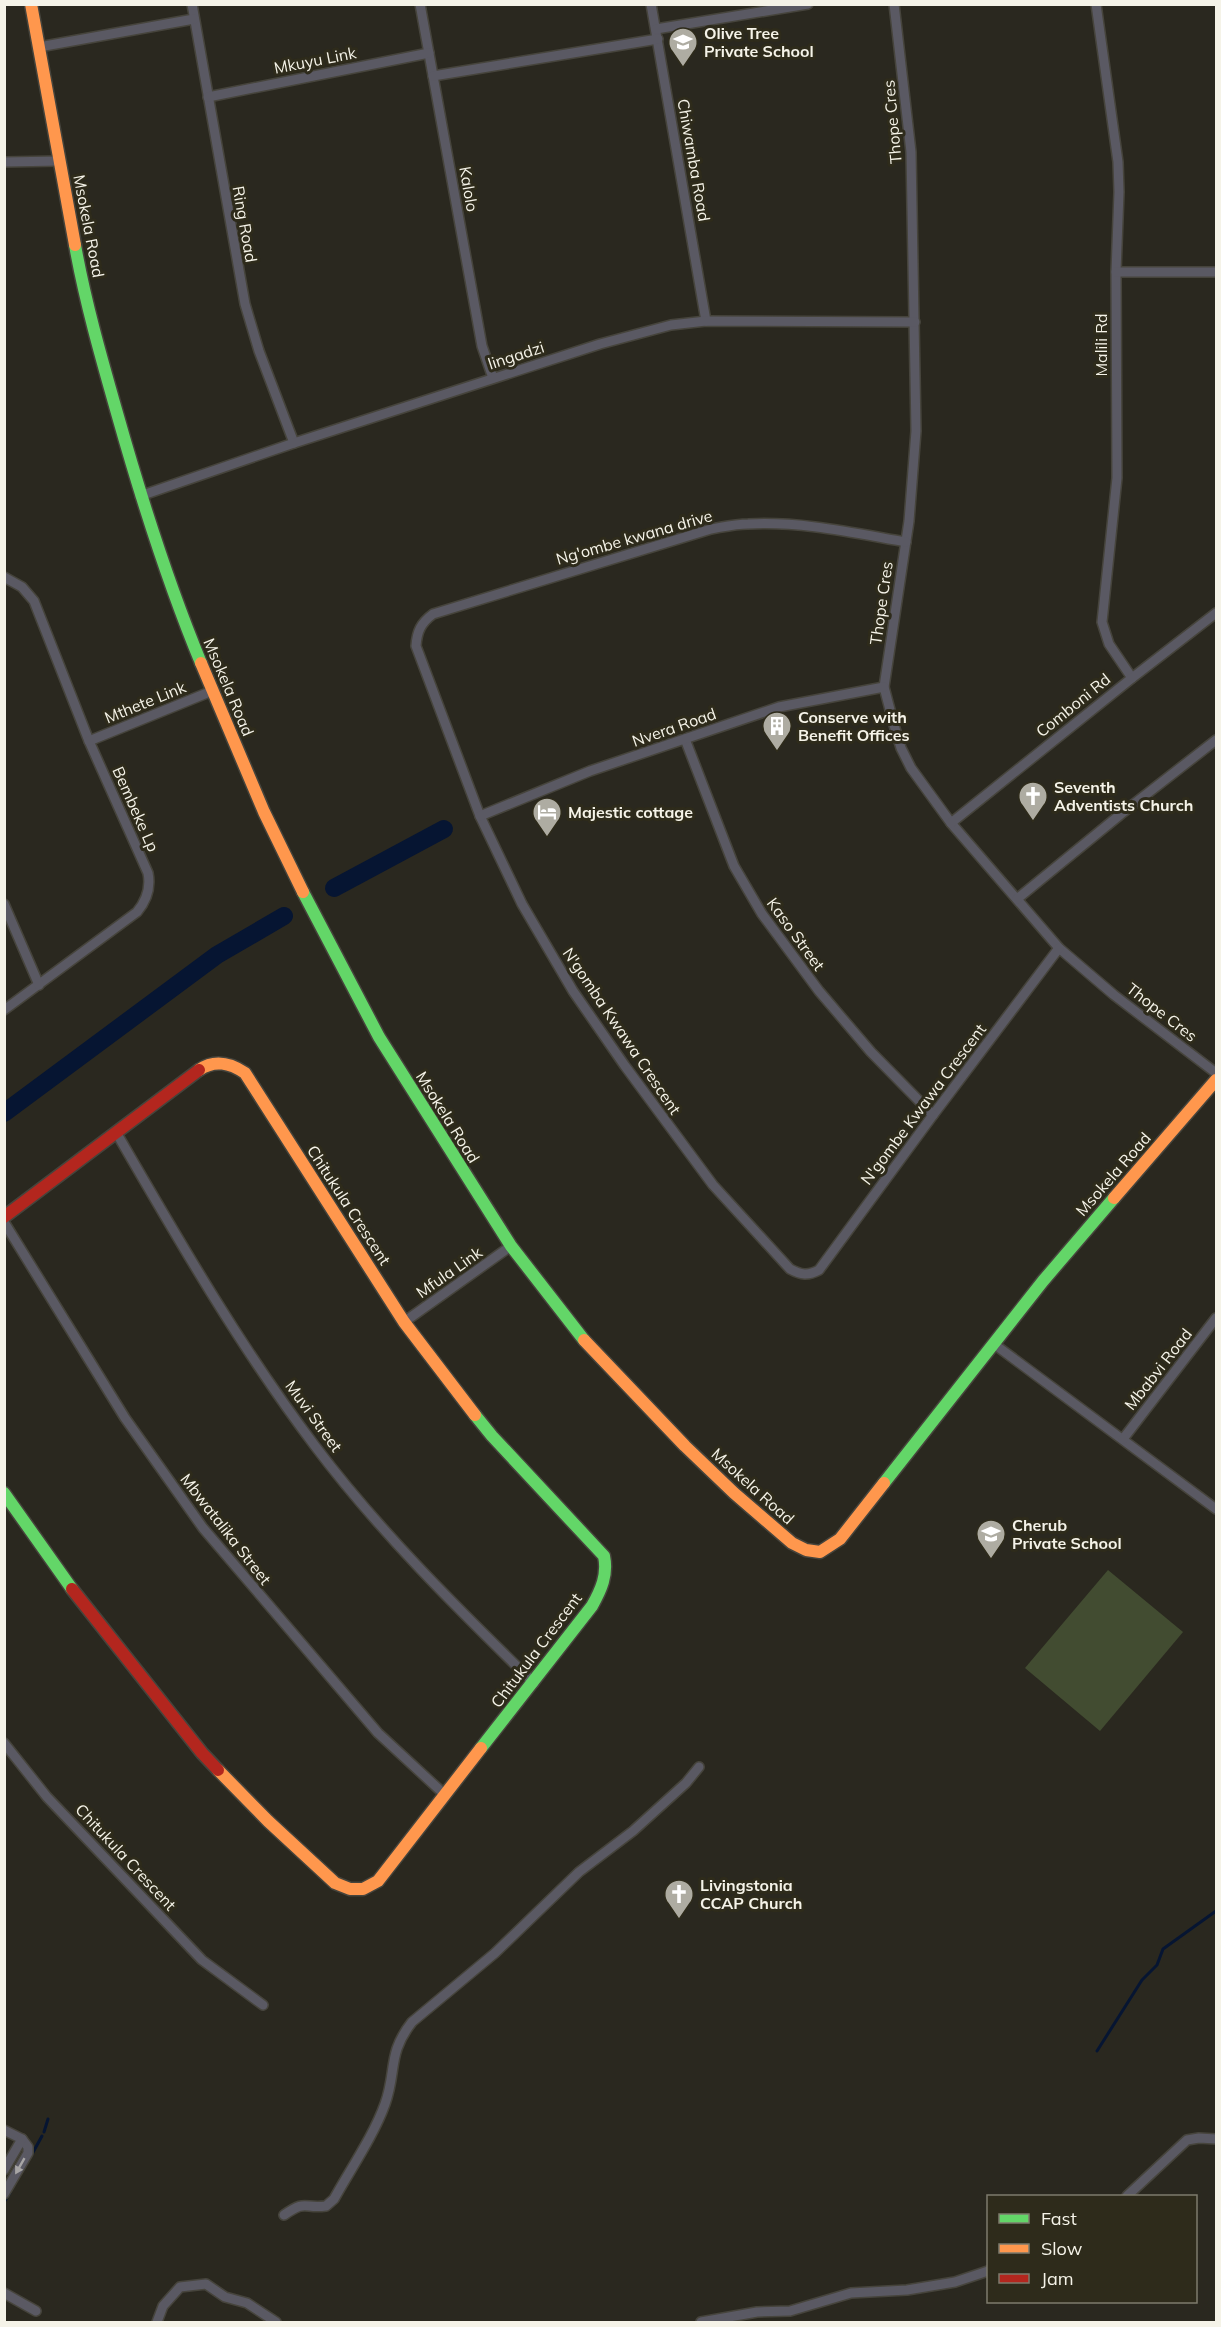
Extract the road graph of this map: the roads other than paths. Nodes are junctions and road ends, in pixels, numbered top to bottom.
1 (31, 4) edge
2 (192, 4) edge
3 (420, 4) edge
4 (651, 4) edge
5 (808, 4) edge
6 (894, 4) edge
7 (1096, 4) edge
8 (194, 19) junction
9 (657, 34) junction
10 (39, 47) junction
11 (429, 53) junction
12 (433, 76) junction
13 (208, 97) junction
14 (59, 161) junction
15 (4, 162) edge
16 (1116, 272) junction
17 (1216, 272) edge
18 (706, 321) junction
19 (915, 322) junction
20 (493, 378) junction
21 (294, 443) junction
22 (140, 496) junction
23 (906, 542) junction
24 (4, 577) edge
25 (1216, 613) edge
26 (418, 630) joint
27 (1132, 678) junction
28 (884, 687) junction
29 (212, 691) junction
30 (685, 739) junction
31 (1216, 740) edge
32 (89, 741) junction
33 (480, 816) junction
34 (951, 824) junction
35 (1017, 899) junction
36 (4, 904) edge
37 (1059, 948) junction
38 (39, 985) junction
39 (4, 1010) edge
40 (1216, 1073) edge
41 (1216, 1080) edge
42 (933, 1115) junction
43 (116, 1132) junction
44 (4, 1217) edge
45 (4, 1222) edge
46 (511, 1246) junction
47 (809, 1275) joint
48 (1216, 1318) edge
49 (404, 1322) junction
50 (994, 1344) junction
51 (1123, 1439) junction
52 (4, 1493) edge
53 (1216, 1509) edge
54 (534, 1683) junction
55 (4, 1743) edge
56 (699, 1767) dead end
57 (444, 1794) junction
58 (263, 2005) dead end
59 (4, 2130) edge
60 (22, 2139) junction
61 (1216, 2139) edge
62 (4, 2170) edge
63 (4, 2194) edge
64 (1128, 2195) edge
65 (284, 2215) dead end
66 (987, 2271) edge
67 (4, 2293) edge
68 (36, 2311) dead end
69 (157, 2322) edge
70 (276, 2322) edge
71 (701, 2322) edge

1 - 10 street, Msokela Road
2 - 8 street, Ring Road
3 - 11 street, Kalolo
4 - 9 street, Chiwamba Road
5 - 9 street
6 - 19 street, Thope Cres
7 - 16 street, Malili Rd
8 - 10 street
8 - 13 street, Ring Road
9 - 12 street
9 - 18 street, Chiwamba Road
10 - 14 street, Msokela Road
11 - 12 street, Kalolo
11 - 13 street, Mkuyu Link
12 - 20 street, Kalolo
13 - 21 street, Ring Road
14 - 15 street
14 - 22 street, Msokela Road
16 - 17 street
16 - 27 street, Malili Rd
18 - 19 street, lingadzi
18 - 20 street, lingadzi
19 - 23 street, Thope Cres
20 - 21 street, lingadzi
21 - 22 street, lingadzi
22 - 29 street, Msokela Road
23 - 26 street, Ng'ombe kwana drive
23 - 28 street, Thope Cres
24 - 32 street, Bembeke Lp
25 - 27 street, Comboni Rd
26 - 33 street, N'gomba Kwawa Crescent
27 - 34 street, Comboni Rd
28 - 30 street, Nvera Road
28 - 34 street, Thope Cres
29 - 32 street, Mthete Link
29 - 46 street, Msokela Road
30 - 33 street, Nvera Road
30 - 42 street, Kaso Street
31 - 35 street
32 - 38 street, Bembeke Lp
33 - 47 street, N'gomba Kwawa Crescent
34 - 35 street, Thope Cres
35 - 37 street, Thope Cres
36 - 38 street
37 - 40 street, Thope Cres
37 - 42 street, N'gombe Kwawa Crescent
38 - 39 street, Bembeke Lp
41 - 50 street, Msokela Road
42 - 47 street, N'gombe Kwawa Crescent
43 - 44 street, Chitukula Crescent
43 - 49 street, Chitukula Crescent
43 - 54 street, Muvi Street
45 - 57 street, Mbwatalika Street
46 - 49 street, Mfula Link
46 - 50 street, Msokela Road
48 - 51 street, Mbabvi Road
49 - 54 street, Chitukula Crescent
50 - 51 street
51 - 53 street
52 - 57 street, Chitukula Crescent
54 - 57 street, Chitukula Crescent
55 - 58 street, Chitukula Crescent
56 - 65 street
59 - 60 street
60 - 62 street
60 -> 63 street
61 - 64 street
66 - 71 street
67 - 68 street
69 - 70 street

